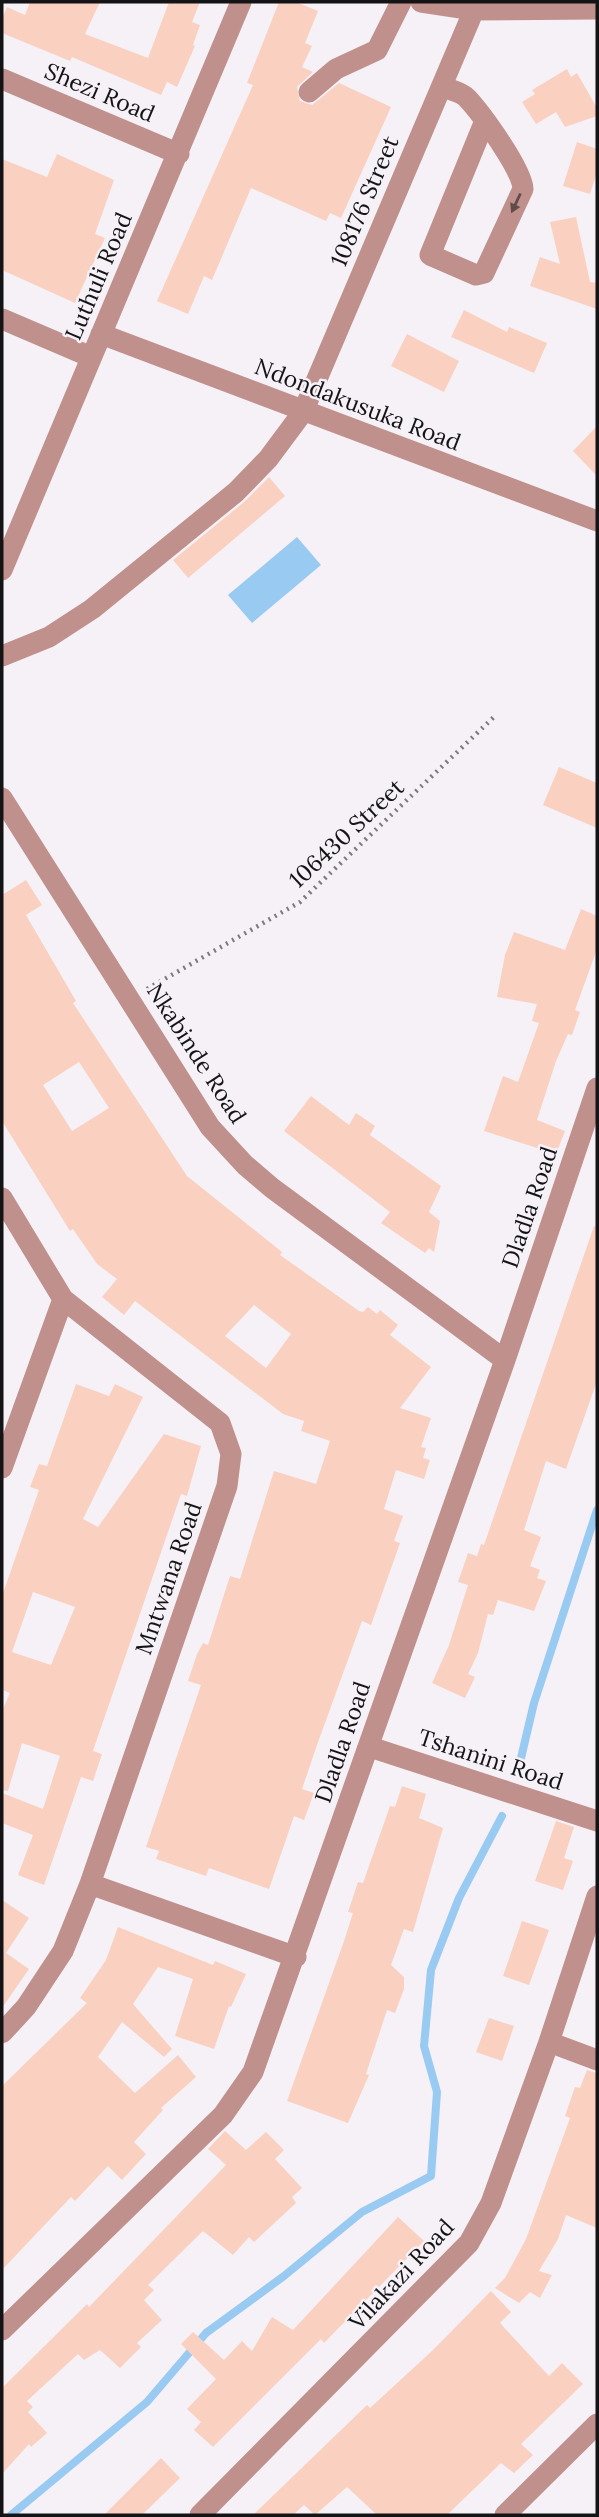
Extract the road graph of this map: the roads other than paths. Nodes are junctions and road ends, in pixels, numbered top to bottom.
1 (241, 2) edge
2 (401, 2) edge
3 (421, 2) edge
4 (597, 9) edge
5 (474, 10) junction
6 (2, 79) edge
7 (442, 86) junction
8 (309, 92) dead end
9 (484, 122) junction
10 (179, 154) junction
11 (2, 319) edge
12 (101, 334) junction
13 (91, 357) junction
14 (303, 412) junction
15 (597, 521) edge
16 (2, 570) edge
17 (2, 656) edge
18 (2, 798) edge
19 (597, 1088) edge
20 (2, 1198) edge
21 (63, 1299) junction
22 (505, 1360) junction
23 (2, 1468) edge
24 (369, 1747) junction
25 (597, 1821) edge
26 (90, 1884) junction
27 (597, 1896) edge
28 (296, 1957) junction
29 (2, 2032) edge
30 (549, 2042) junction
31 (597, 2060) edge
32 (2, 2330) edge
33 (597, 2424) edge
34 (200, 2515) edge
35 (505, 2515) edge

1 - 10 street, Luthuli Road
2 - 8 street
3 - 5 street
4 - 5 street
5 - 7 street, 108176 Street
6 - 10 street, Shezi Road
7 - 9 street
7 - 14 street, 108176 Street
9 -> 9 street
10 - 12 street, Luthuli Road
11 - 13 street
12 - 13 street, Luthuli Road
12 - 14 street, Ndondakusuka Road
13 - 16 street, Luthuli Road
14 - 15 street, Ndondakusuka Road
14 - 17 street, 108176 Street
18 - 22 street, Nkabinde Road
19 - 22 street, Dladla Road
20 - 21 street, Mntwana Road
21 - 23 street
21 - 26 street, Mntwana Road
22 - 24 street, Dladla Road
24 - 25 street, Tshanini Road
24 - 28 street, Dladla Road
26 - 28 street
26 - 29 street, Mntwana Road
27 - 30 street, Vilakazi Road
28 - 32 street, Dladla Road
30 - 31 street
30 - 34 street, Vilakazi Road
33 - 35 street

